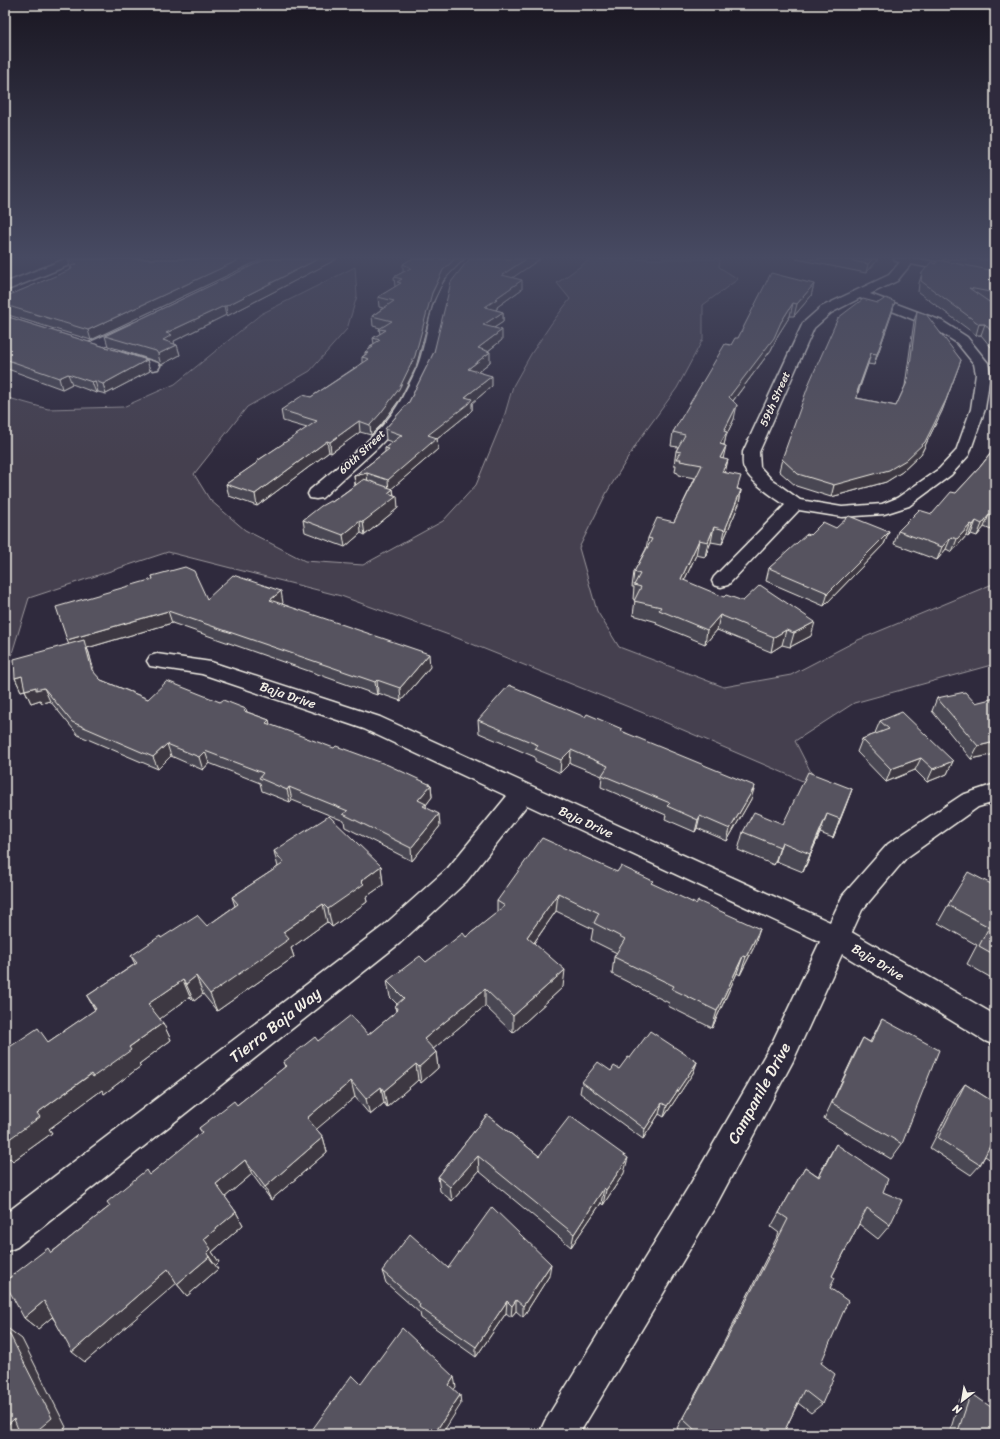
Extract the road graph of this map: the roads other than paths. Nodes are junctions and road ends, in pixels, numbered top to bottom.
1 (134, 326) edge
2 (435, 326) edge
3 (808, 326) edge
4 (940, 326) edge
5 (77, 342) edge
6 (91, 347) junction
7 (153, 366) dead end
8 (316, 494) dead end
9 (795, 504) junction
10 (721, 581) dead end
11 (157, 661) dead end
12 (523, 793) junction
13 (995, 793) edge
14 (836, 937) junction
15 (995, 1031) edge
16 (5, 1235) edge
17 (558, 1434) edge

1 - 6 street
2 - 8 street, 60th Street
3 - 9 street, 59th Street
4 - 9 street
5 - 6 street
6 - 7 street
9 - 10 street
11 - 12 street, Baja Drive
12 - 14 street, Baja Drive
12 - 16 street, Tierra Baja Way
13 - 14 street, Campanile Drive
14 - 15 street, Baja Drive
14 - 17 street, Campanile Drive

